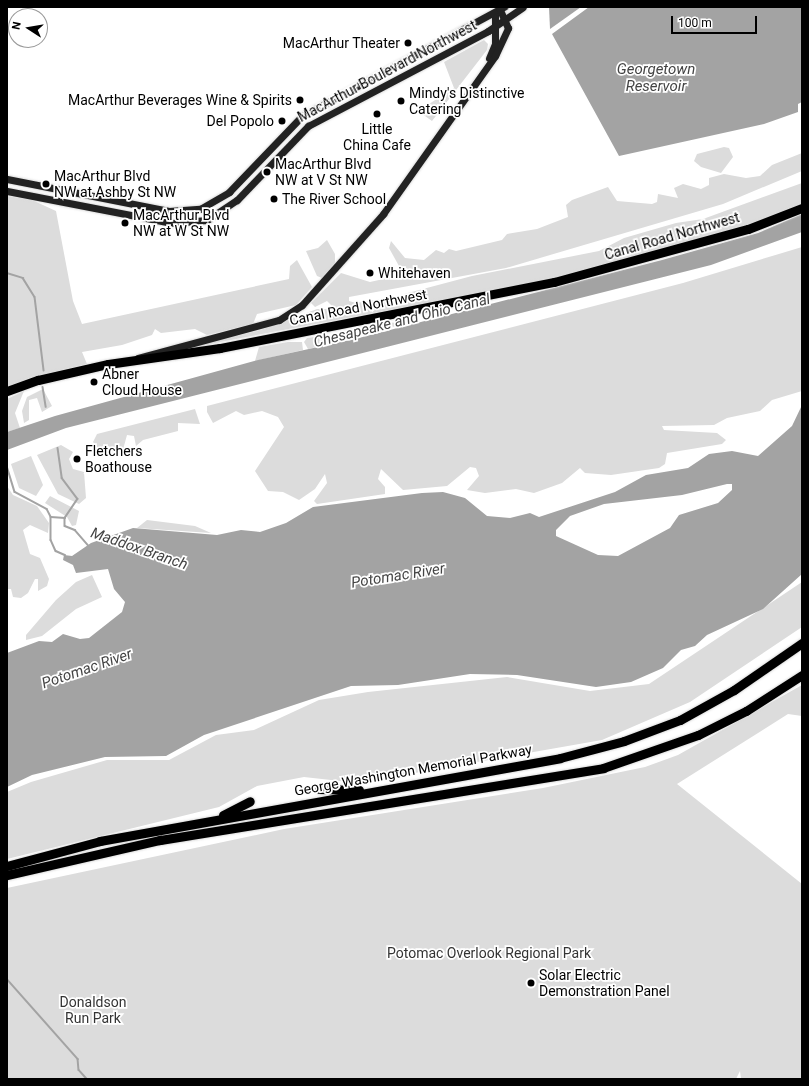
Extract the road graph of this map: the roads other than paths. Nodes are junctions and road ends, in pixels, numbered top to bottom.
1 (523, 7) edge
2 (500, 10) edge
3 (506, 21) junction
4 (494, 28) junction
5 (487, 63) junction
6 (7, 179) edge
7 (7, 191) edge
8 (802, 208) edge
9 (130, 361) junction
10 (7, 391) edge
11 (802, 643) edge
12 (802, 676) edge
13 (319, 789) dead end
14 (370, 792) junction
15 (250, 801) dead end
16 (217, 819) junction
17 (7, 866) edge
18 (7, 875) edge

1 - 3 main road, MacArthur Boulevard Northwest
2 - 3 main road
2 - 4 main road
2 - 6 main road, MacArthur Boulevard Northwest
3 - 4 main road, MacArthur Boulevard Northwest
3 - 5 main road
4 - 5 main road
4 - 7 main road, MacArthur Boulevard Northwest
5 - 9 main road
8 - 9 highway, Canal Road Northwest
9 - 10 highway, Canal Road Northwest
11 - 14 highway, George Washington Memorial Parkway
12 - 18 highway, George Washington Memorial Parkway
13 - 14 highway
14 - 16 highway, George Washington Memorial Parkway
15 - 16 highway
16 - 17 highway, George Washington Memorial Parkway

